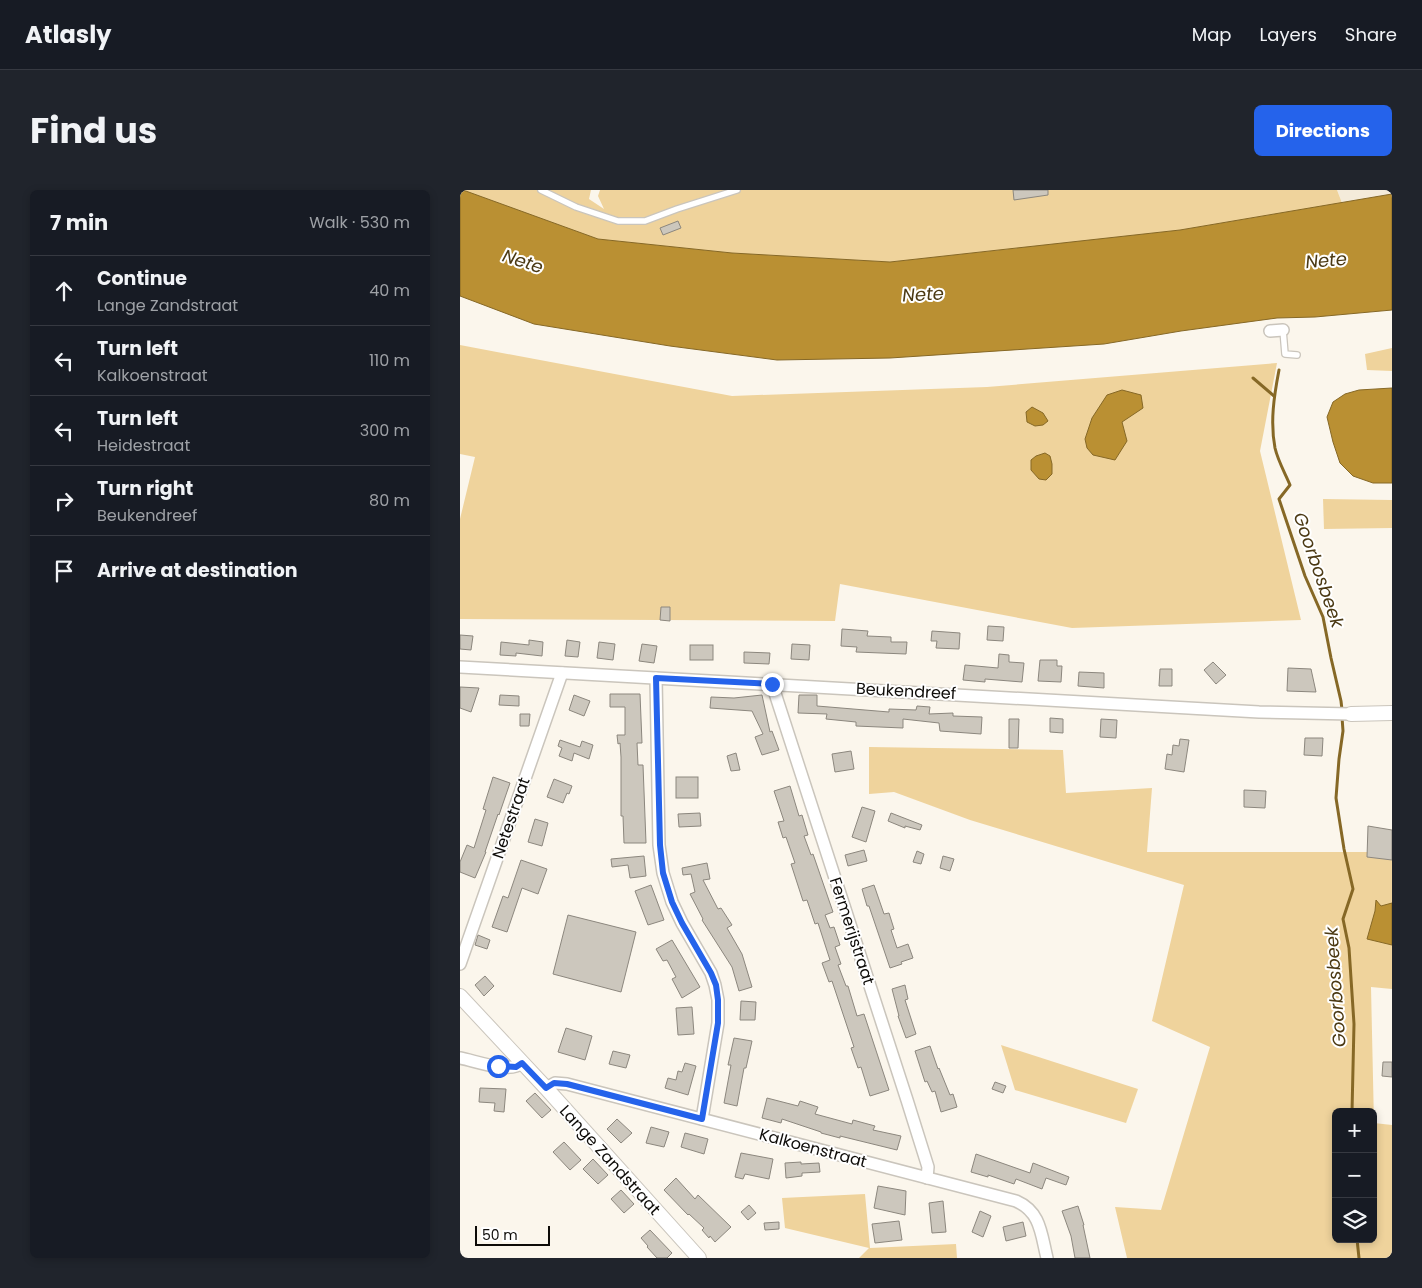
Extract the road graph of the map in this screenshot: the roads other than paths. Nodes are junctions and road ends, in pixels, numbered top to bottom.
1 (541, 190) edge
2 (737, 190) edge
3 (1283, 330) joint
4 (1270, 331) dead end
5 (1297, 356) dead end
6 (460, 667) edge
7 (562, 673) junction
8 (656, 678) junction
9 (772, 684) junction
10 (1392, 713) edge
11 (1351, 714) joint
12 (460, 964) edge
13 (460, 996) edge
14 (460, 1058) edge
15 (522, 1063) junction
16 (546, 1088) junction
17 (702, 1119) junction
18 (927, 1178) junction
19 (699, 1258) edge
20 (1047, 1258) edge

1 - 2 lane
3 - 4 street
3 - 5 lane
6 - 7 street, Beukendreef
7 - 8 street, Beukendreef
7 - 12 street, Netestraat
8 - 9 street, Beukendreef
8 - 17 street
9 - 11 street, Beukendreef
9 - 18 street, Fermerijstraat
10 - 11 street
13 - 15 street, Lange Zandstraat
14 - 15 street
15 - 16 street, Lange Zandstraat
16 - 17 street, Kalkoenstraat
16 - 19 street, Lange Zandstraat
17 - 18 street, Kalkoenstraat
18 - 20 street, Kalkoenstraat

